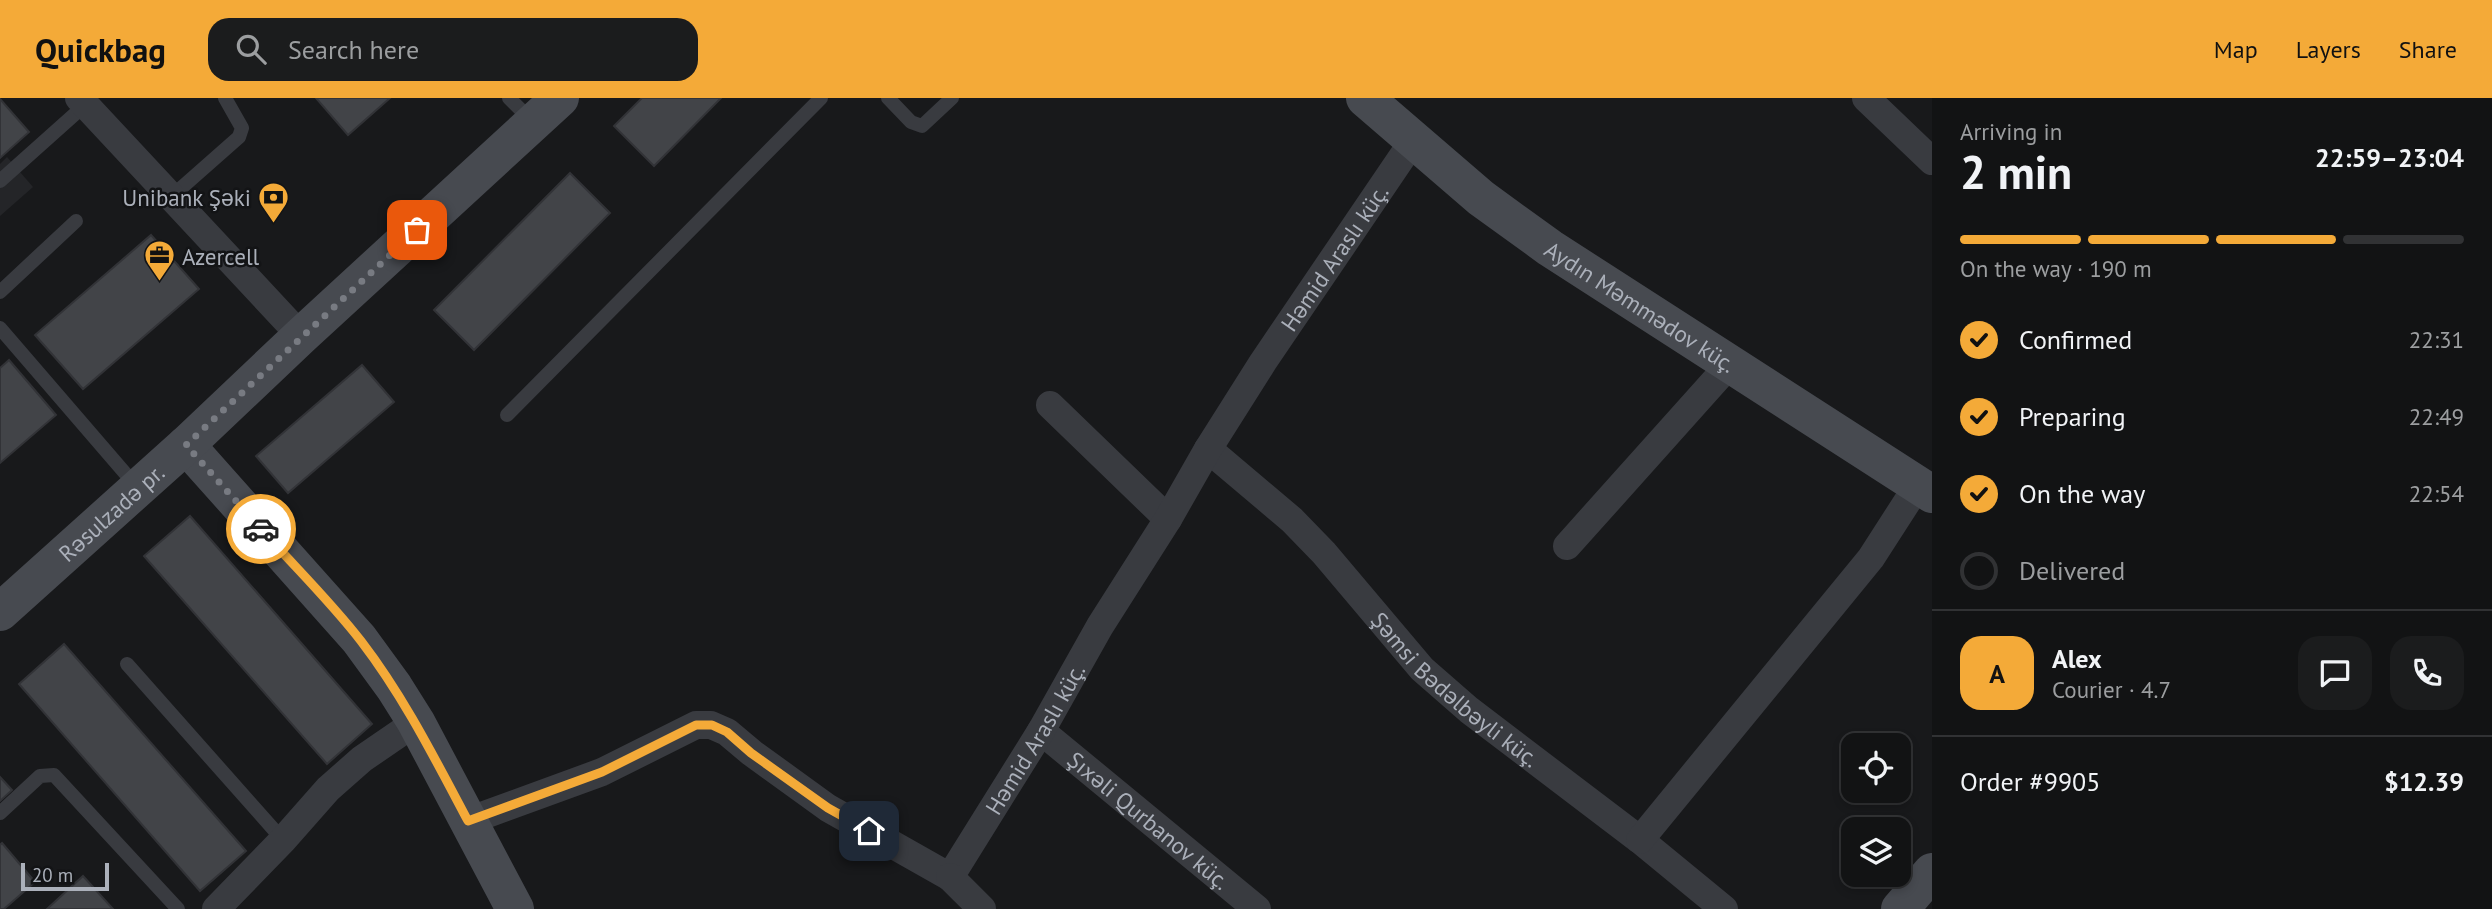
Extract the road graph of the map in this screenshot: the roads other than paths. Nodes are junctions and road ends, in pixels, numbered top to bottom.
1 (225, 98) edge
2 (821, 98) edge
3 (888, 98) edge
4 (952, 98) edge
5 (1365, 98) edge
6 (1866, 98) edge
7 (82, 102) edge
8 (534, 106) edge
9 (1413, 141) junction
10 (1932, 160) edge
11 (0, 181) edge
12 (171, 197) junction
13 (76, 221) dead end
14 (0, 292) edge
15 (0, 328) edge
16 (301, 336) junction
17 (1730, 364) junction
18 (1050, 405) dead end
19 (507, 415) dead end
20 (186, 445) junction
21 (1208, 449) junction
22 (138, 488) junction
23 (1925, 490) edge
24 (1168, 519) junction
25 (1567, 547) dead end
26 (0, 612) edge
27 (127, 664) dead end
28 (416, 722) junction
29 (1041, 731) junction
30 (0, 813) edge
31 (468, 821) junction
32 (1640, 839) junction
33 (283, 840) junction
34 (1932, 872) edge
35 (950, 877) junction
36 (178, 909) edge
37 (216, 909) edge
38 (515, 909) edge
39 (982, 909) edge
40 (1257, 909) edge
41 (1724, 909) edge
42 (1900, 909) edge

1 - 12 lane
2 - 19 lane
3 - 4 lane
5 - 9 street, Aydın Məmmədov küç.
6 - 10 street
7 - 11 lane
7 - 12 street
8 - 16 street, Rəsulzadə pr.
9 - 17 street, Aydın Məmmədov küç.
9 - 21 street, Həmid Araslı küç.
12 - 16 street
13 - 14 lane
15 - 22 lane
16 - 20 street, Rəsulzadə pr.
17 - 23 street, Aydın Məmmədov küç.
17 - 25 street
18 - 24 street
20 - 22 street, Rəsulzadə pr.
20 - 28 street
21 - 24 street, Həmid Araslı küç.
21 - 32 street, Şəmsi Bədəlbəyli küç.
22 - 26 street, Rəsulzadə pr.
23 - 32 street
24 - 29 street, Həmid Araslı küç.
27 - 33 lane
28 - 31 street
28 - 33 street
29 - 35 street, Həmid Araslı küç.
29 - 40 street, Şıxəli Qurbanov küç.
30 - 36 lane
31 - 35 street
31 - 38 street
32 - 41 street, Şəmsi Bədəlbəyli küç.
33 - 37 street
34 - 42 street
35 - 39 street

